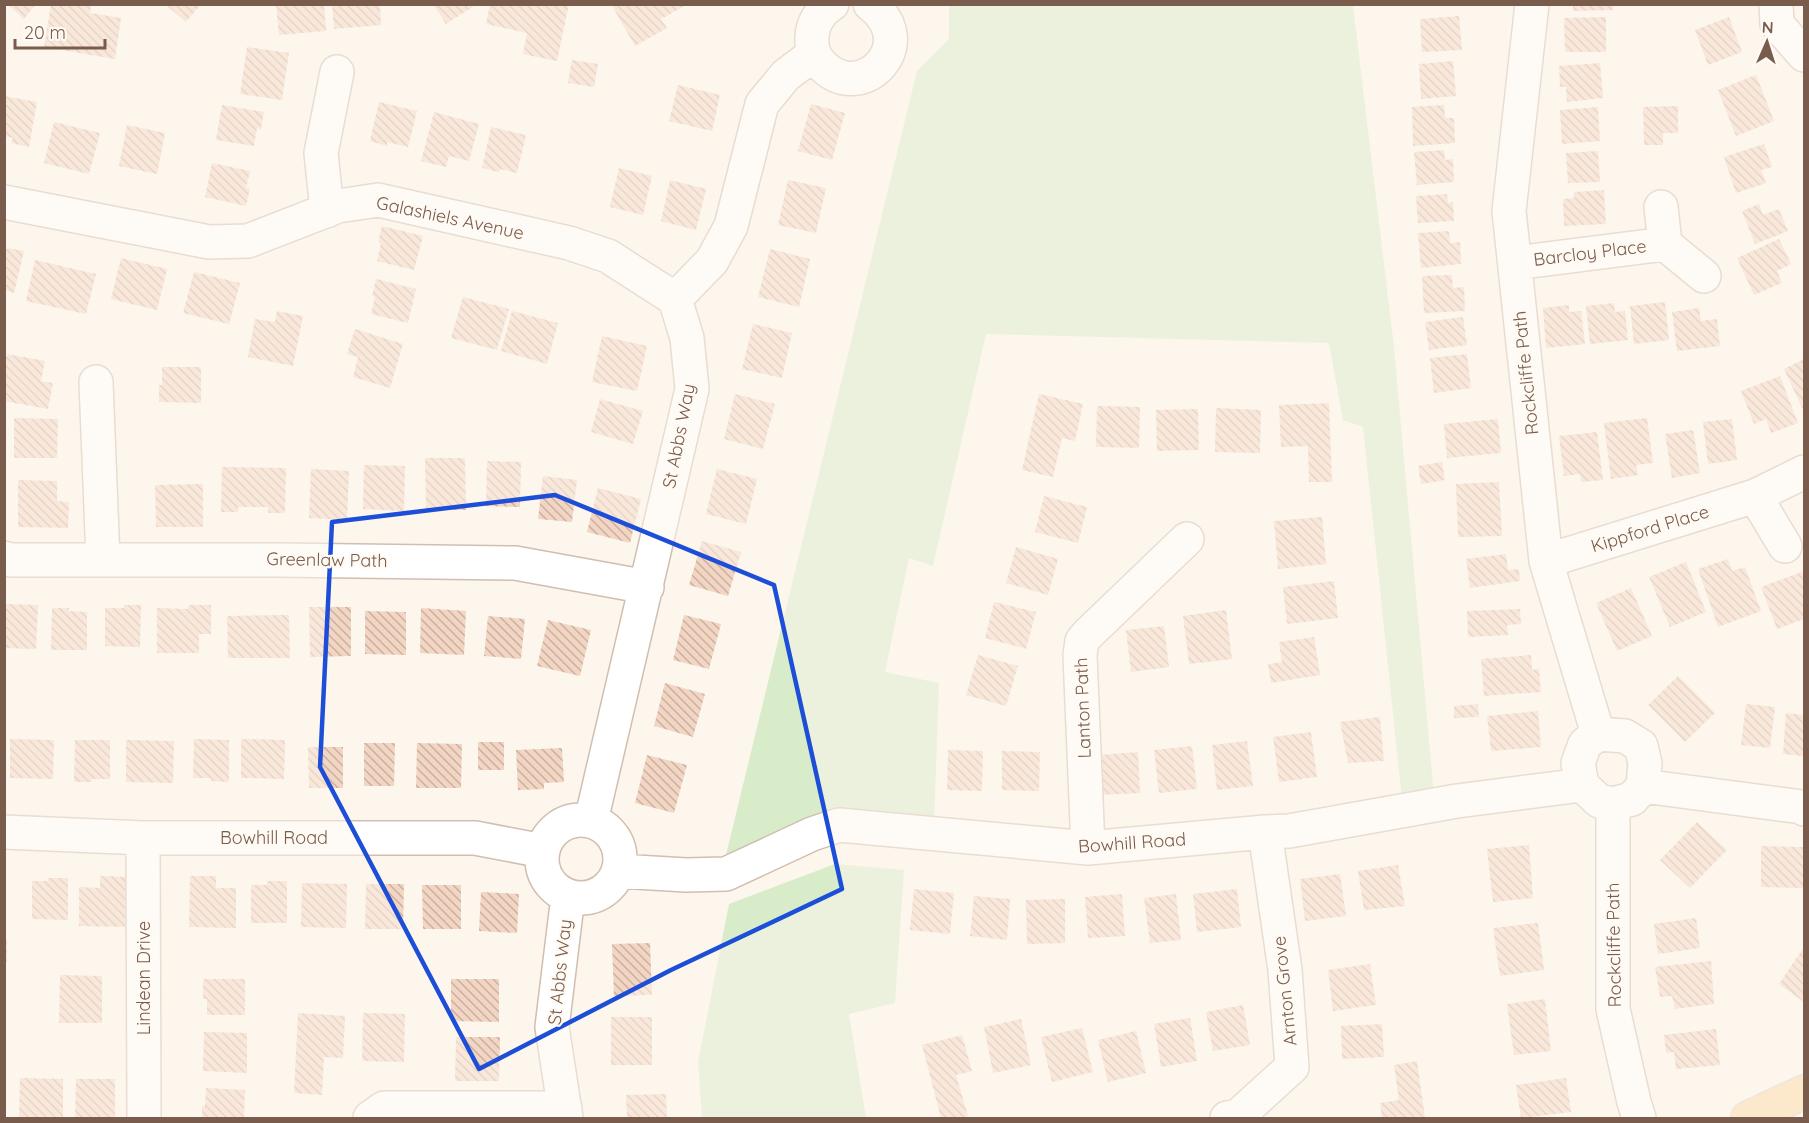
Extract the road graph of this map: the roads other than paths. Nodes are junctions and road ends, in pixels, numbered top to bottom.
1 (832, 4) edge
2 (870, 4) edge
3 (1532, 4) edge
4 (1776, 4) edge
5 (814, 54) junction
6 (1804, 55) edge
7 (337, 72) dead end
8 (4, 202) edge
9 (1661, 207) dead end
10 (327, 211) junction
11 (1665, 244) junction
12 (1515, 263) junction
13 (1704, 276) dead end
14 (675, 299) junction
15 (96, 382) dead end
16 (1804, 472) edge
17 (1755, 496) junction
18 (1186, 539) dead end
19 (1785, 546) dead end
20 (4, 558) edge
21 (103, 560) junction
22 (1546, 561) junction
23 (647, 587) junction
24 (1598, 734) junction
25 (1582, 785) junction
26 (1643, 786) junction
27 (1613, 804) junction
28 (1804, 809) edge
29 (591, 821) junction
30 (4, 832) edge
31 (1265, 832) junction
32 (143, 838) junction
33 (1088, 848) junction
34 (543, 851) junction
35 (619, 871) junction
36 (568, 896) junction
37 (1804, 1092) edge
38 (566, 1113) edge
39 (144, 1119) edge
40 (370, 1119) edge
41 (1227, 1119) edge
42 (1639, 1119) edge
43 (1748, 1119) edge

1 - 5 street
2 - 5 street
3 - 12 street, Rockcliffe Path
4 - 6 street
5 - 14 street
7 - 10 street
8 - 10 street, Galashiels Avenue
9 - 11 street, Barcloy Place
10 - 14 street, Galashiels Avenue
11 - 12 street, Barcloy Place
11 - 13 street, Barcloy Place
12 - 22 street, Rockcliffe Path
14 - 23 street, St Abbs Way
15 - 21 street
16 - 17 street, Kippford Place
17 - 19 street
17 - 22 street, Kippford Place
18 - 33 street, Lanton Path
20 - 21 street, Greenlaw Path
21 - 23 street, Greenlaw Path
22 - 24 street, Rockcliffe Path
23 - 29 street, St Abbs Way
24 - 25 street
24 - 26 street
25 - 27 street
25 - 31 street, Bowhill Road
26 - 27 street
26 - 28 street
27 - 42 street, Rockcliffe Path
29 - 34 street
29 - 35 street
30 - 32 street, Bowhill Road
31 - 33 street, Bowhill Road
31 - 41 street, Arnton Grove
32 - 34 street, Bowhill Road
32 - 39 street, Lindean Drive
33 - 35 street, Bowhill Road
34 - 36 street
35 - 36 street
36 - 38 street, St Abbs Way
37 - 43 main road
38 - 40 street

